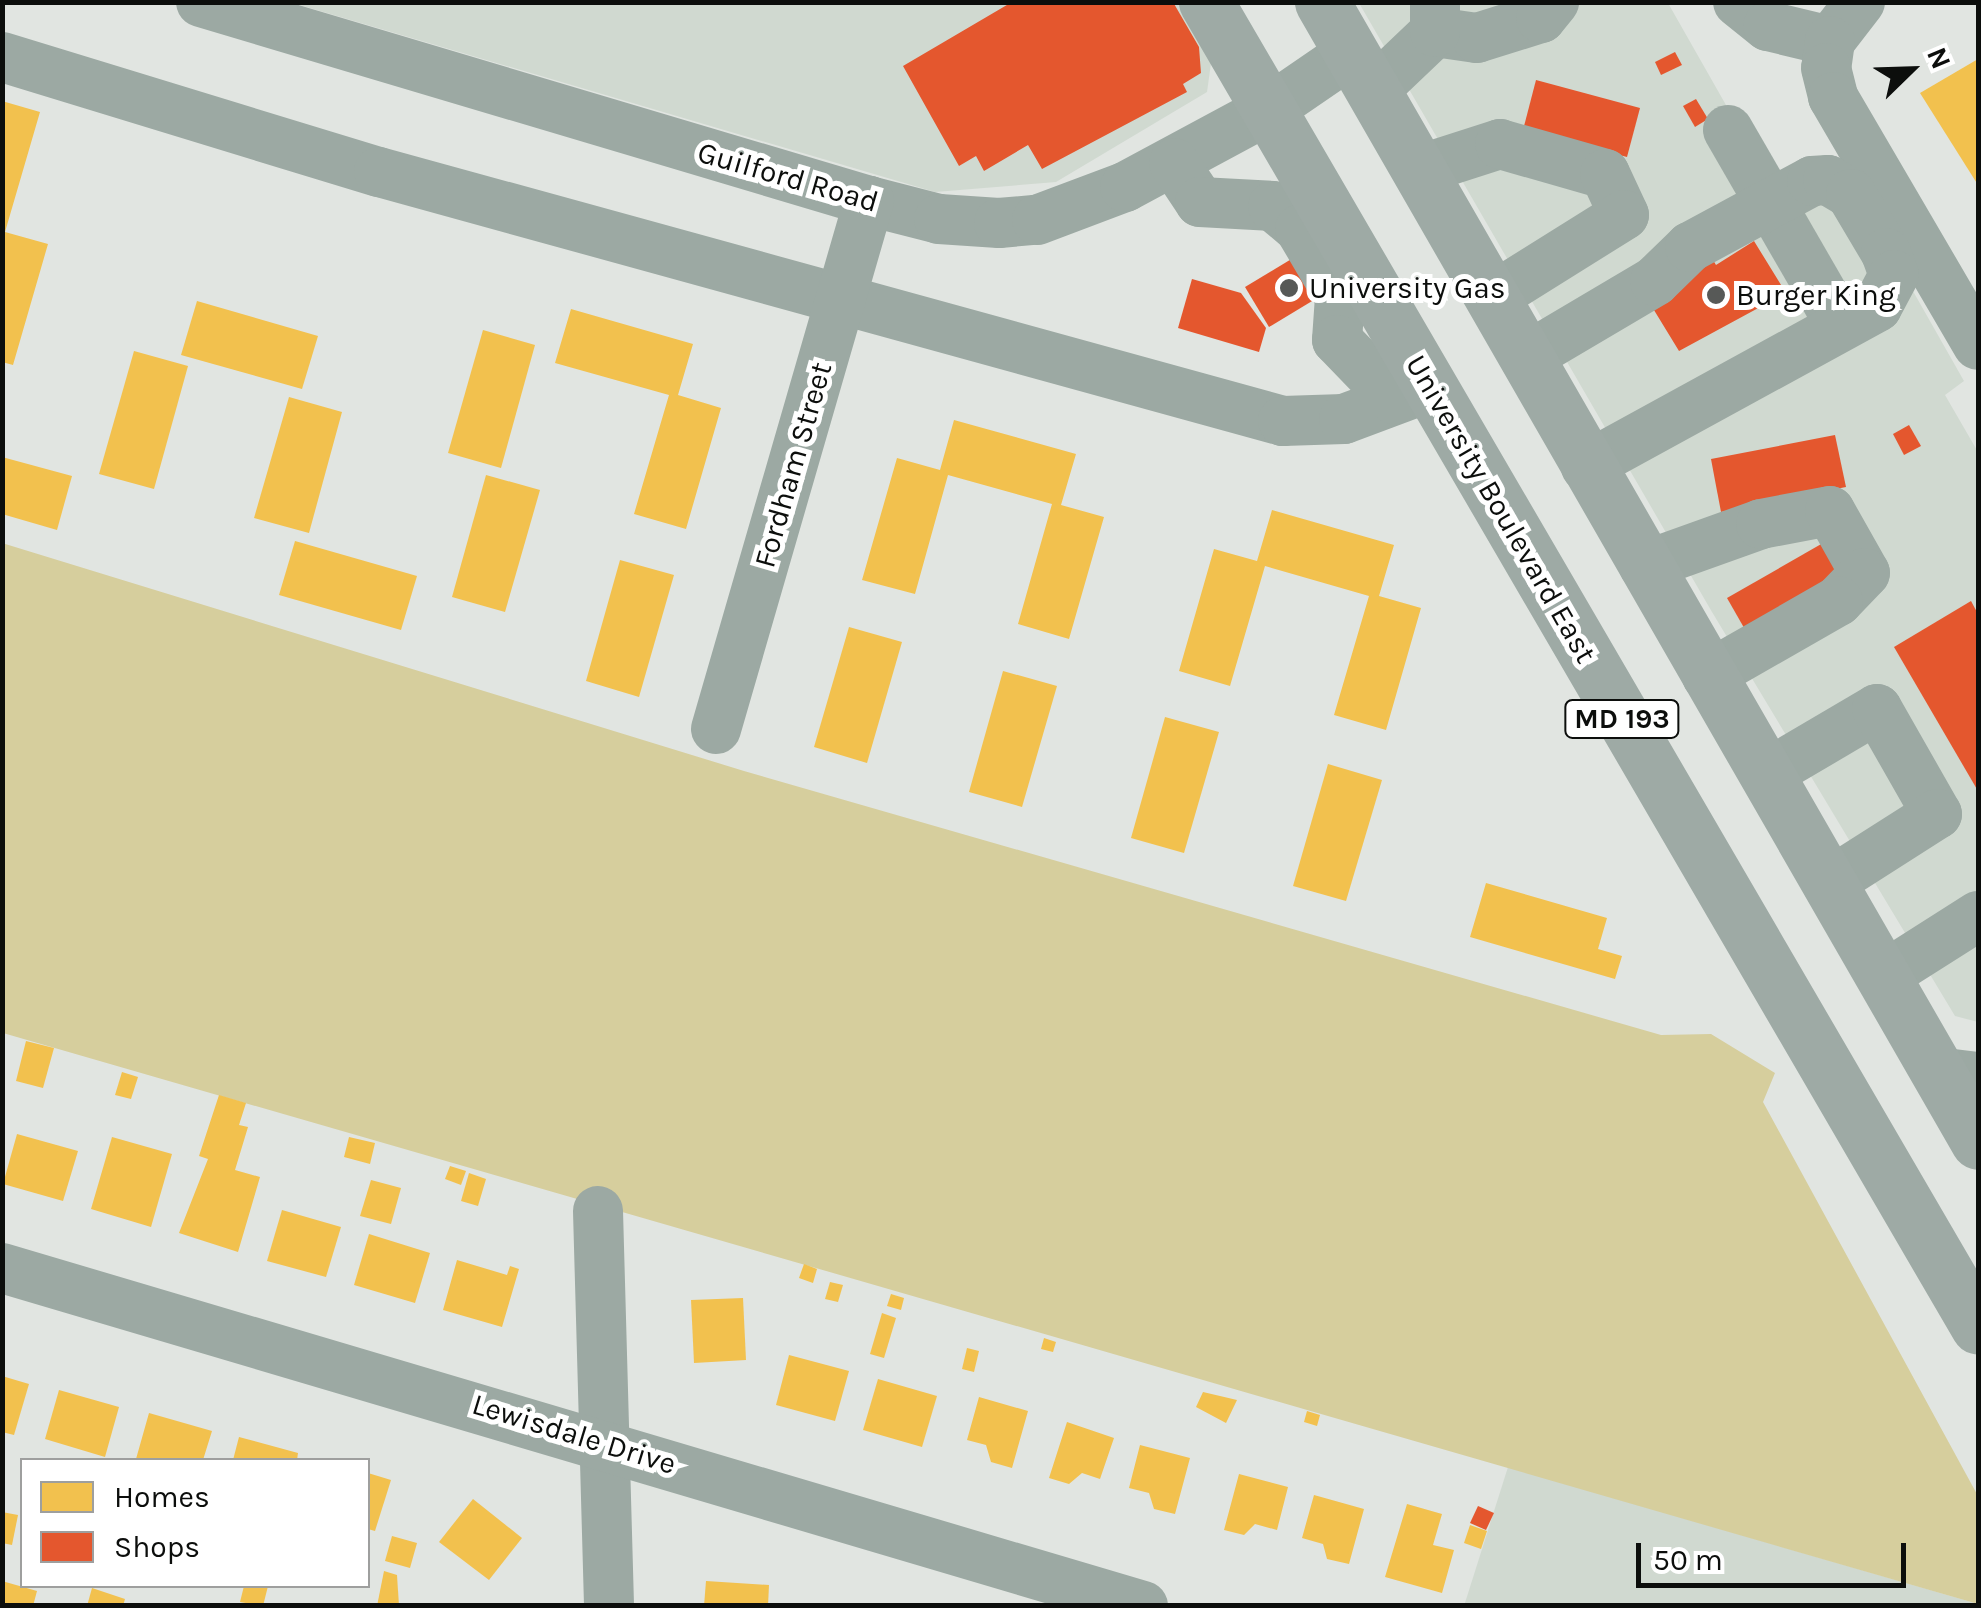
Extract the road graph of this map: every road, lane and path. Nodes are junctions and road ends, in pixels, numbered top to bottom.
1 (201, 2) edge
2 (1206, 2) edge
3 (1322, 2) edge
4 (1554, 2) edge
5 (1738, 2) edge
6 (1860, 2) edge
7 (1435, 17) edge
8 (1830, 41) junction
9 (2, 58) edge
10 (1362, 72) junction
11 (1268, 110) junction
12 (1728, 130) dead end
13 (1174, 163) junction
14 (1419, 170) junction
15 (869, 201) junction
16 (1771, 206) junction
17 (1492, 298) junction
18 (840, 300) junction
19 (1840, 324) junction
20 (1978, 345) edge
21 (1525, 358) junction
22 (1412, 393) junction
23 (1586, 466) junction
24 (1644, 566) junction
25 (1707, 676) junction
26 (716, 729) dead end
27 (1765, 775) junction
28 (1958, 819) edge
29 (1827, 884) junction
30 (1978, 916) edge
31 (1882, 976) junction
32 (1958, 1075) edge
33 (1978, 1142) edge
34 (598, 1211) dead end
35 (2, 1268) edge
36 (1978, 1326) edge
37 (600, 1442) junction
38 (609, 1606) edge
39 (1143, 1606) edge

1 - 15 street, Guilford Road
2 - 11 main road, University Boulevard East / MD 193
3 - 10 main road, MD 193
4 - 7 street
5 - 8 street
6 - 8 street
7 - 10 street, Guilford Road
8 - 20 street
9 - 18 street
10 - 11 street, Guilford Road
10 - 14 main road, MD 193
11 - 13 street, Guilford Road
11 - 22 main road, University Boulevard East / MD 193
12 - 16 street
13 - 15 street, Guilford Road
13 - 22 street
14 - 17 main road, MD 193
14 - 17 street
15 - 18 street, Fordham Street
16 - 19 street
16 - 19 street
16 - 21 street
17 - 21 main road, MD 193
18 - 22 street
18 - 26 street, Fordham Street
19 - 23 street
21 - 23 main road, MD 193
22 - 36 main road, University Boulevard East / MD 193
23 - 24 main road, MD 193
24 - 25 main road, MD 193
24 - 25 street
25 - 27 main road, MD 193
27 - 28 street
27 - 29 main road, MD 193
28 - 29 street
29 - 31 main road, MD 193
30 - 31 street
31 - 32 main road, MD 193
32 - 33 main road, MD 193
34 - 37 street
35 - 37 street, Lewisdale Drive
37 - 38 street
37 - 39 street, Lewisdale Drive

